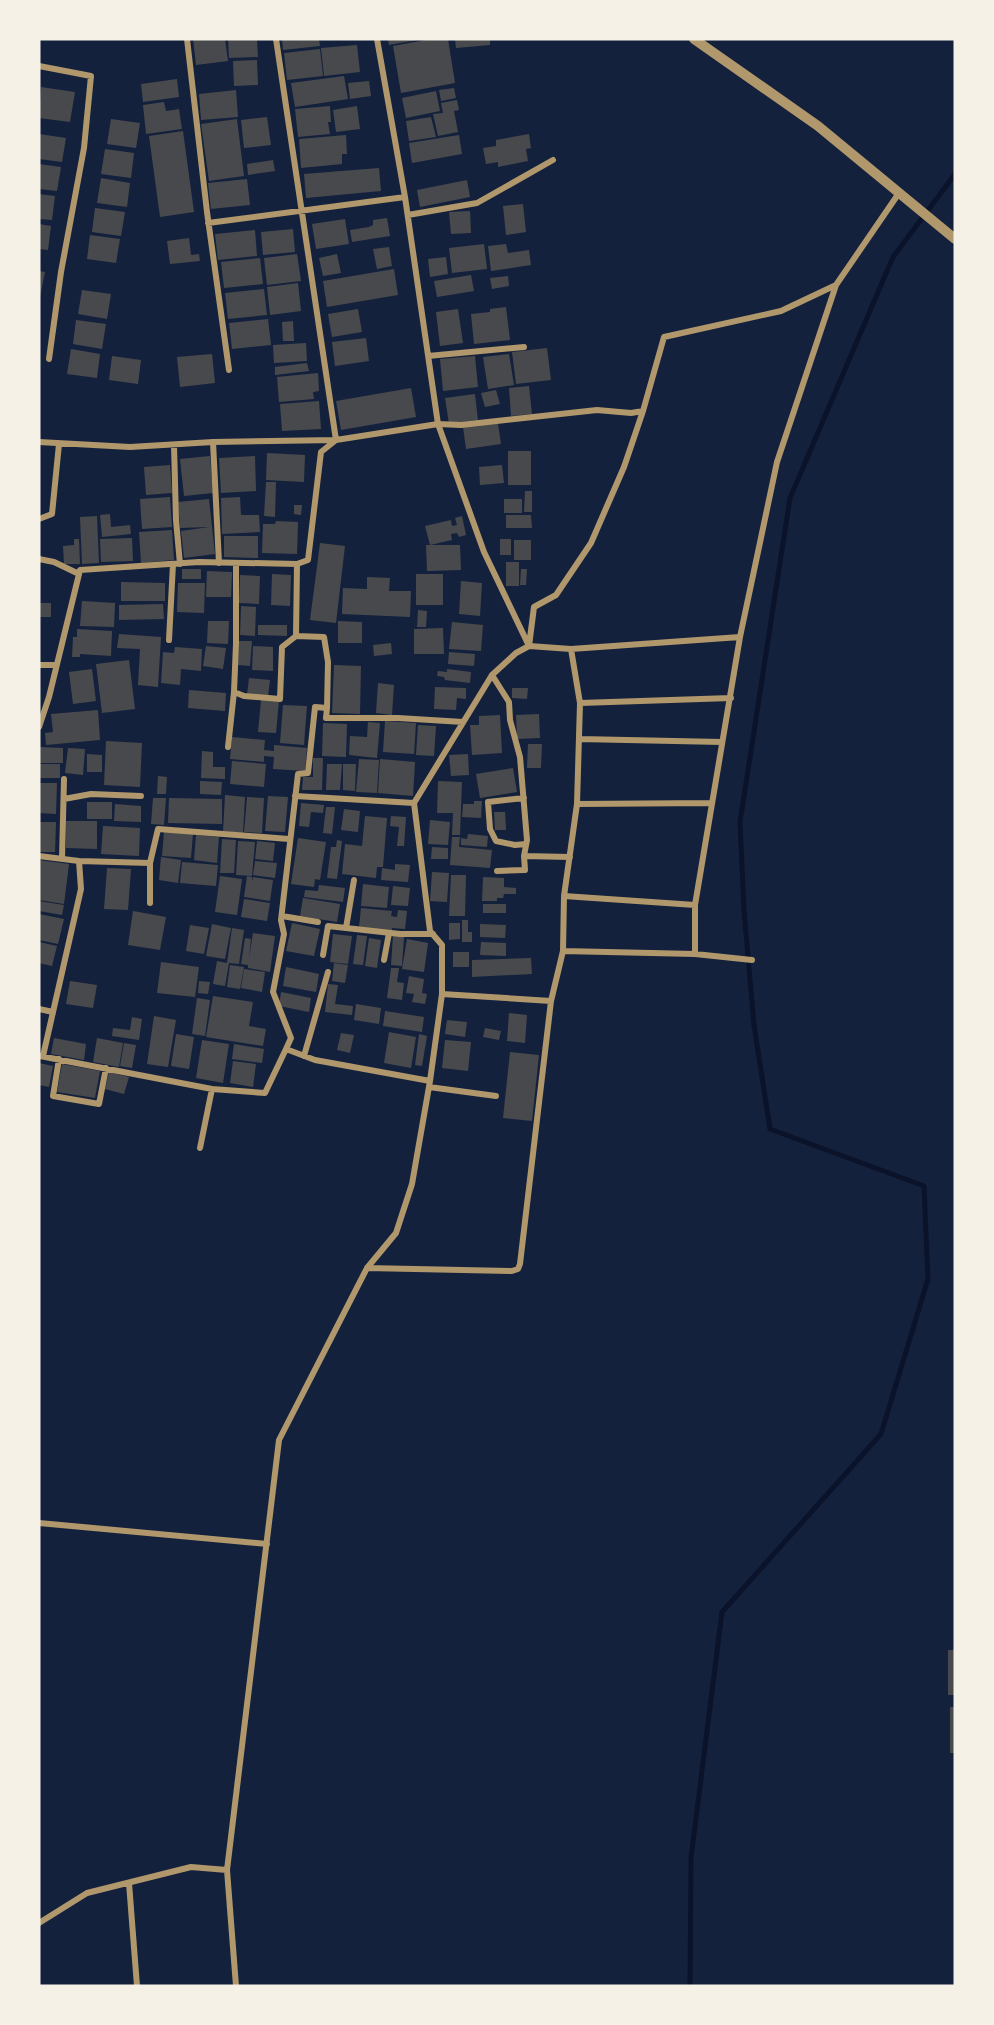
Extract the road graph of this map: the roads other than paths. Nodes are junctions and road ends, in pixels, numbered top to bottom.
1 (187, 39) edge
2 (276, 39) edge
3 (377, 39) edge
4 (694, 39) edge
5 (39, 66) edge
6 (553, 160) dead end
7 (899, 193) junction
8 (405, 197) junction
9 (302, 211) junction
10 (408, 215) junction
11 (208, 223) junction
12 (955, 239) edge
13 (836, 285) junction
14 (524, 347) dead end
15 (428, 356) junction
16 (49, 359) dead end
17 (229, 370) dead end
18 (643, 411) junction
19 (438, 424) junction
20 (336, 440) junction
21 (39, 442) edge
22 (213, 442) junction
23 (59, 444) junction
24 (174, 444) junction
25 (39, 519) edge
26 (39, 559) edge
27 (219, 563) junction
28 (236, 563) junction
29 (176, 564) junction
30 (297, 564) junction
31 (79, 574) junction
32 (296, 636) junction
33 (740, 638) junction
34 (169, 640) dead end
35 (529, 646) junction
36 (571, 649) junction
37 (39, 664) edge
38 (56, 665) junction
39 (492, 675) junction
40 (234, 692) junction
41 (731, 698) junction
42 (580, 703) junction
43 (327, 708) junction
44 (463, 722) junction
45 (39, 727) edge
46 (579, 739) junction
47 (722, 742) junction
48 (228, 747) dead end
49 (64, 779) dead end
50 (141, 796) dead end
51 (296, 796) junction
52 (524, 798) junction
53 (64, 799) junction
54 (414, 803) junction
55 (711, 803) junction
56 (577, 804) junction
57 (289, 839) junction
58 (526, 844) junction
59 (39, 856) edge
60 (525, 856) junction
61 (570, 857) junction
62 (62, 859) junction
63 (79, 861) junction
64 (150, 863) junction
65 (497, 871) dead end
66 (354, 880) dead end
67 (564, 896) junction
68 (150, 903) dead end
69 (695, 905) junction
70 (282, 916) junction
71 (318, 922) dead end
72 (346, 928) junction
73 (389, 933) junction
74 (433, 934) junction
75 (563, 951) junction
76 (695, 954) junction
77 (323, 955) dead end
78 (384, 960) dead end
79 (752, 960) dead end
80 (328, 972) dead end
81 (442, 994) junction
82 (551, 1001) junction
83 (39, 1008) edge
84 (53, 1012) junction
85 (286, 1049) junction
86 (41, 1056) edge
87 (304, 1056) junction
88 (59, 1059) junction
89 (106, 1068) junction
90 (430, 1084) junction
91 (212, 1089) junction
92 (496, 1096) dead end
93 (200, 1148) dead end
94 (367, 1268) junction
95 (39, 1523) edge
96 (267, 1544) junction
97 (227, 1870) junction
98 (129, 1883) junction
99 (39, 1923) edge
100 (137, 1986) edge
101 (236, 1986) edge

1 - 11 street
2 - 9 street
3 - 8 street
4 - 7 street
5 - 16 street
6 - 10 street
7 - 12 street
7 - 13 street
8 - 9 street
8 - 10 street
9 - 11 street
9 - 20 street
10 - 15 street
11 - 17 street
13 - 18 street
13 - 33 street
14 - 15 street
15 - 19 street
18 - 19 street
18 - 35 street
19 - 20 street
19 - 35 street
20 - 22 street
20 - 30 street
21 - 23 street
22 - 24 street
22 - 27 street
23 - 24 street
23 - 25 street
24 - 29 street
26 - 31 street
27 - 28 street
27 - 29 street
28 - 30 street
28 - 40 street
29 - 31 street
29 - 34 street
30 - 32 street
31 - 38 street
32 - 40 street
32 - 43 street
33 - 36 street
33 - 41 street
35 - 36 street
35 - 39 street
36 - 42 street
37 - 38 street
38 - 45 street
39 - 44 street
39 - 52 street
40 - 48 street
41 - 42 street
41 - 47 street
42 - 46 street
43 - 44 street
43 - 51 street
44 - 54 street
46 - 47 street
46 - 56 street
47 - 55 street
49 - 53 street
50 - 53 street
51 - 54 street
51 - 57 street
52 - 58 street
52 - 58 street
53 - 62 street
54 - 74 street
55 - 56 street
55 - 69 street
56 - 61 street
57 - 64 street
57 - 70 street
58 - 60 street
59 - 62 street
60 - 61 street
60 - 65 street
61 - 67 street
62 - 63 street
63 - 64 street
63 - 84 street
64 - 68 street
66 - 72 street
67 - 69 street
67 - 75 street
69 - 76 street
70 - 71 street
70 - 85 street
72 - 73 street
72 - 77 street
73 - 74 street
73 - 78 street
74 - 81 street
75 - 76 street
75 - 82 street
76 - 79 street
80 - 87 street
81 - 82 street
81 - 90 street
82 - 94 street
83 - 84 street
84 - 86 street
85 - 87 street
85 - 91 street
86 - 88 street
87 - 90 street
88 - 89 street
88 - 89 street
89 - 91 street
90 - 92 street
90 - 94 street
91 - 93 street
94 - 96 street
95 - 96 street
96 - 97 street
97 - 98 street
97 - 101 street
98 - 99 street
98 - 100 street

